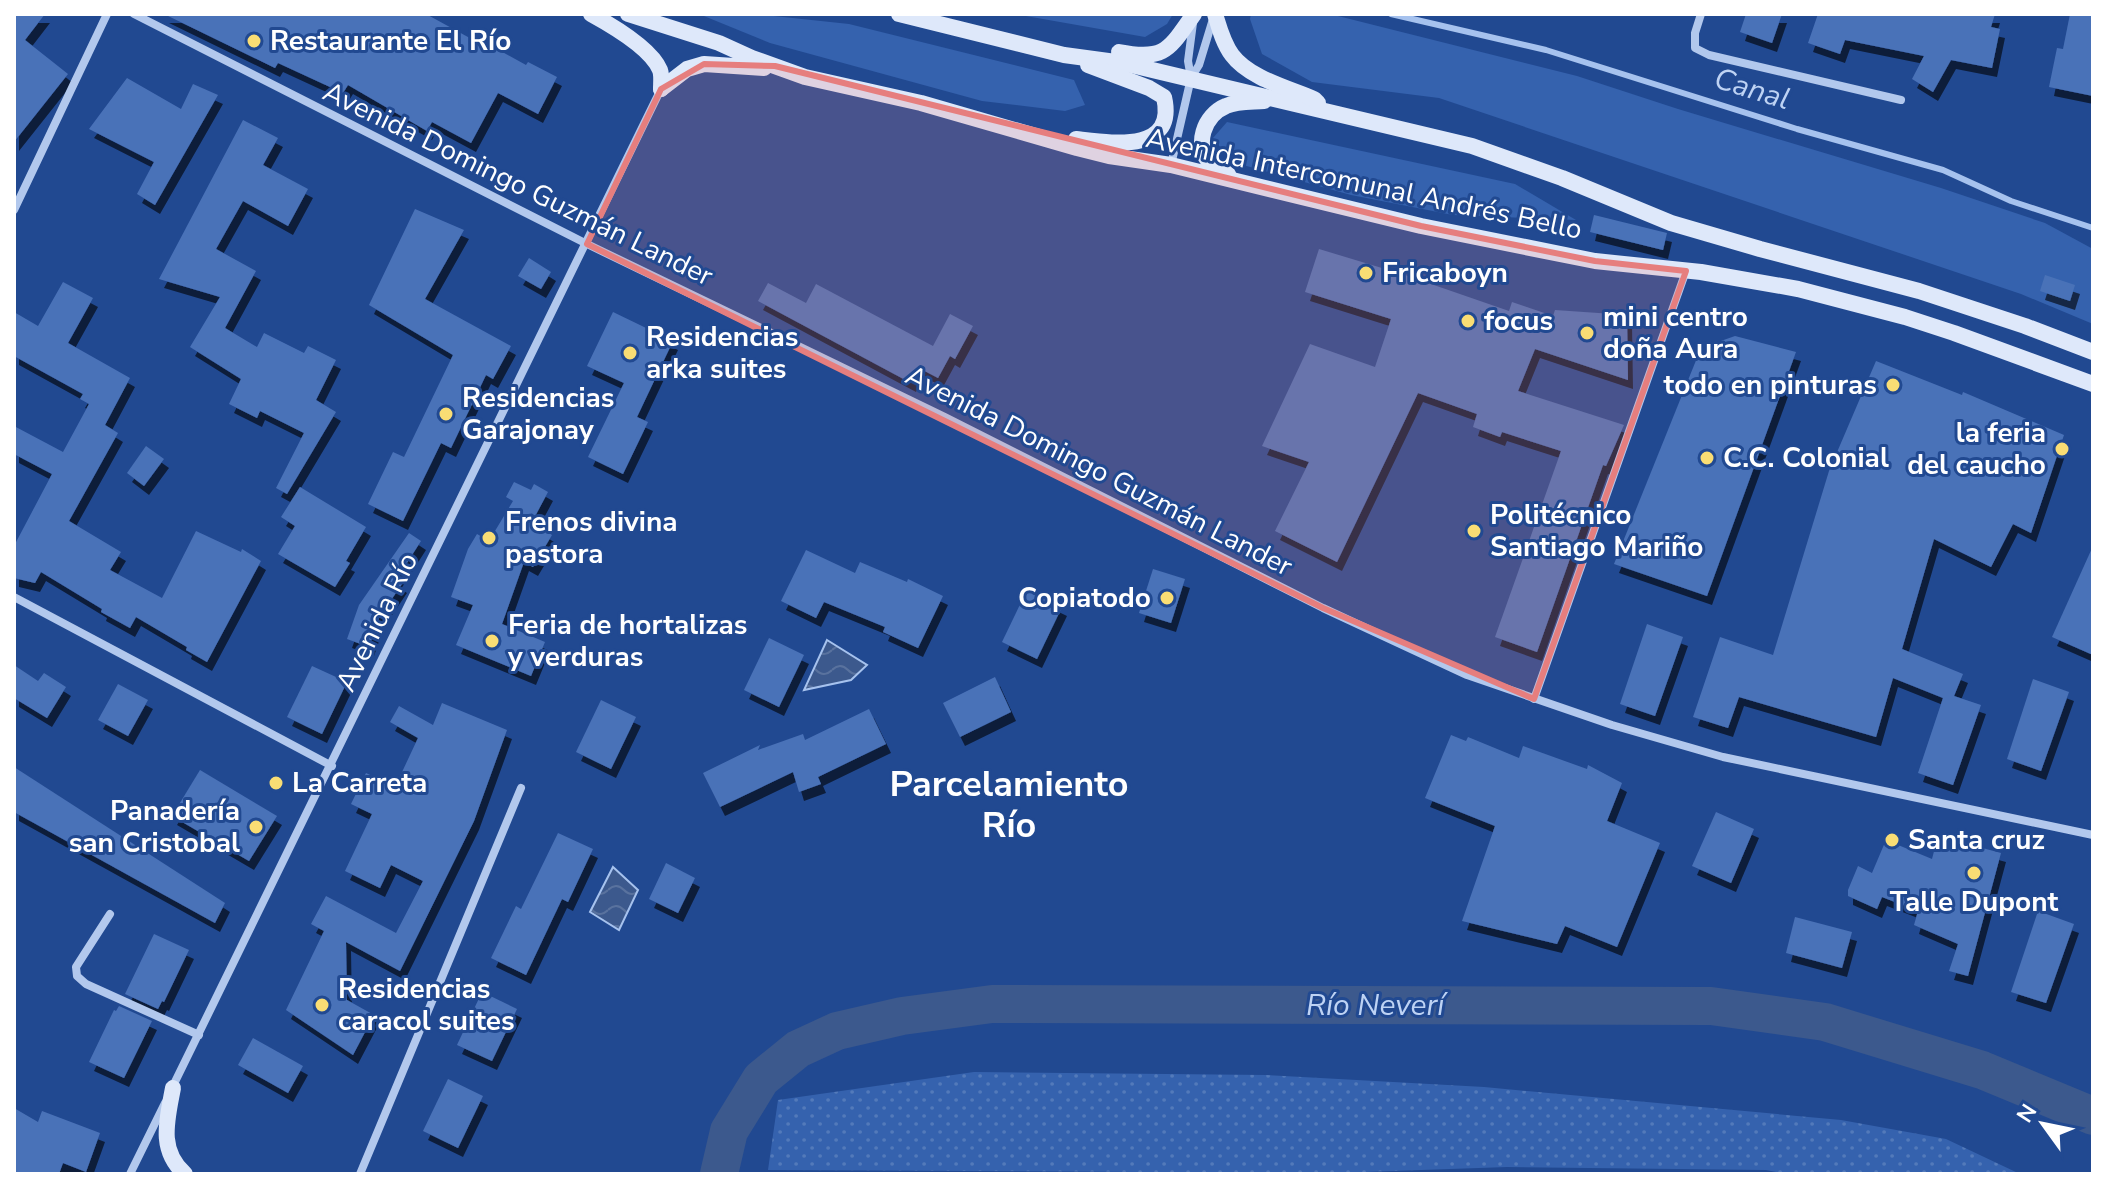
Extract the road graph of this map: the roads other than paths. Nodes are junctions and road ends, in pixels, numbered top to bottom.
1 (107, 14) edge
2 (134, 14) edge
3 (591, 14) edge
4 (628, 14) edge
5 (899, 14) edge
6 (1194, 14) edge
7 (1215, 14) edge
8 (1701, 14) edge
9 (1064, 55) junction
10 (775, 66) junction
11 (1191, 78) junction
12 (661, 89) junction
13 (1278, 99) junction
14 (1901, 100) dead end
15 (1324, 111) junction
16 (1036, 136) junction
17 (1171, 165) junction
18 (1243, 183) junction
19 (14, 210) edge
20 (587, 244) junction
21 (1686, 271) junction
22 (2093, 352) edge
23 (2093, 384) edge
24 (14, 597) edge
25 (1534, 699) junction
26 (332, 766) junction
27 (521, 788) dead end
28 (2093, 835) edge
29 (110, 914) dead end
30 (199, 1035) junction
31 (173, 1088) junction
32 (130, 1174) edge
33 (185, 1174) edge
34 (360, 1174) edge

1 - 19 street
2 - 20 street, Avenida Domingo Guzmán Lander
3 - 12 main road
4 - 10 main road, Avenida Intercomunal Andrés Bello
5 - 9 main road, Avenida Intercomunal Andrés Bello
6 - 9 main road
6 - 11 street
7 - 11 street
7 - 15 main road
8 - 14 street
9 - 11 main road, Avenida Intercomunal Andrés Bello
9 - 16 main road
10 - 12 main road
10 - 16 main road, Avenida Intercomunal Andrés Bello
11 - 13 main road, Avenida Intercomunal Andrés Bello
11 - 17 street
12 - 20 street, Avenida Río
13 - 15 main road, Avenida Intercomunal Andrés Bello
13 - 18 main road
15 - 22 main road, Avenida Intercomunal Andrés Bello
16 - 17 main road, Avenida Intercomunal Andrés Bello
17 - 18 main road, Avenida Intercomunal Andrés Bello
18 - 21 main road, Avenida Intercomunal Andrés Bello
20 - 25 street, Avenida Domingo Guzmán Lander
20 - 26 street, Avenida Río
21 - 23 main road, Avenida Intercomunal Andrés Bello
21 - 25 street
24 - 26 street
25 - 28 street, Avenida Domingo Guzmán Lander
26 - 30 street, Avenida Río
27 - 34 street
29 - 30 street
30 - 31 street, Avenida Río
31 - 32 street, Avenida Río
31 - 33 main road

